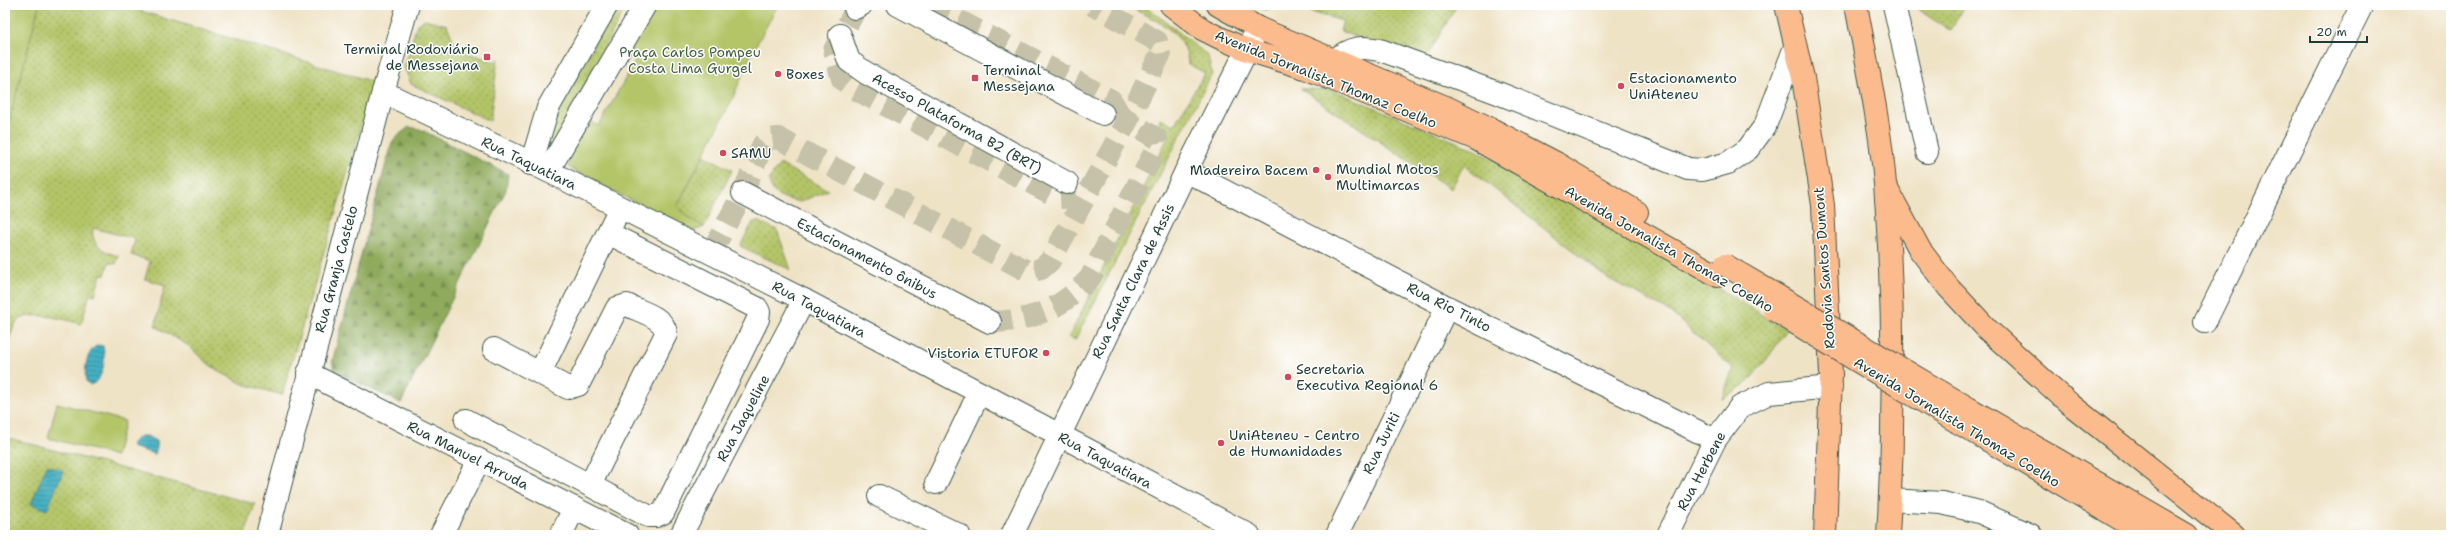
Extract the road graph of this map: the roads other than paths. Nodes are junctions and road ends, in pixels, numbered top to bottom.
1 (408, 5) edge
2 (607, 5) edge
3 (645, 5) edge
4 (898, 5) edge
5 (1171, 5) edge
6 (1218, 5) edge
7 (1786, 5) edge
8 (1856, 5) edge
9 (1894, 5) edge
10 (2362, 5) edge
11 (1258, 28) junction
12 (840, 35) dead end
13 (1795, 48) junction
14 (1247, 50) junction
15 (1334, 61) junction
16 (383, 92) junction
17 (1104, 114) tunnel mouth
18 (1927, 152) dead end
19 (540, 167) junction
20 (1186, 171) junction
21 (1067, 183) dead end
22 (1884, 183) junction
23 (743, 193) dead end
24 (620, 208) junction
25 (608, 233) junction
26 (1722, 270) junction
27 (804, 300) junction
28 (1447, 307) junction
29 (990, 322) tunnel mouth
30 (2205, 322) dead end
31 (494, 349) dead end
32 (308, 373) junction
33 (540, 373) junction
34 (1830, 387) junction
35 (979, 393) junction
36 (1964, 416) junction
37 (466, 420) dead end
38 (1059, 436) junction
39 (1715, 440) junction
40 (479, 460) junction
41 (936, 483) dead end
42 (590, 486) junction
43 (879, 496) dead end
44 (1890, 500) junction
45 (574, 508) junction
46 (267, 535) edge
47 (441, 535) edge
48 (561, 535) edge
49 (627, 535) edge
50 (681, 535) edge
51 (959, 535) edge
52 (1012, 535) edge
53 (1249, 535) edge
54 (1337, 535) edge
55 (1668, 535) edge
56 (1825, 535) edge
57 (1888, 535) edge
58 (2032, 535) edge
59 (2147, 535) edge
60 (2187, 535) edge
61 (2234, 535) edge

1 - 16 street, Rua Granja Castelo
2 - 19 street
3 - 19 street
4 - 17 street
5 - 14 main road, Avenida Jornalista Thomaz Coelho
6 - 11 main road, Avenida Jornalista Thomaz Coelho
7 - 13 main road, Rodovia Santos Dumont
8 - 22 main road
9 - 18 street
10 - 30 street
11 - 14 street, Rua Santa Clara de Assis
11 - 15 main road, Avenida Jornalista Thomaz Coelho
12 - 21 street, Acesso Plataforma B2 (BRT)
13 - 15 street
13 - 34 main road, Rodovia Santos Dumont
14 - 20 street, Rua Santa Clara de Assis
14 - 26 main road, Avenida Jornalista Thomaz Coelho
15 - 26 main road, Avenida Jornalista Thomaz Coelho
16 - 19 street, Rua Taquatiara
16 - 32 street, Rua Granja Castelo
19 - 24 street, Rua Taquatiara
20 - 28 street, Rua Rio Tinto
20 - 38 street, Rua Santa Clara de Assis
22 - 44 main road
22 - 61 main road
23 - 29 street, Estacionamento ônibus
24 - 25 street
24 - 27 street, Rua Taquatiara
25 - 33 street
25 - 42 street
26 - 36 main road, Avenida Jornalista Thomaz Coelho, bridge
27 - 35 street, Rua Taquatiara
27 - 50 street, Rua Jaqueline
28 - 39 street, Rua Rio Tinto
28 - 54 street, Rua Juriti
31 - 33 street
32 - 40 street, Rua Manuel Arruda
32 - 46 street, Rua Granja Castelo
33 - 42 street
34 - 39 street, Rua Herbene
34 - 56 main road, Rodovia Santos Dumont
35 - 38 street, Rua Taquatiara
35 - 41 street
36 - 59 main road, Avenida Jornalista Thomaz Coelho
36 - 60 main road, Avenida Jornalista Thomaz Coelho
37 - 42 street
38 - 52 street, Rua Santa Clara de Assis
38 - 53 street, Rua Taquatiara
39 - 55 street, Rua Herbene
40 - 45 street, Rua Manuel Arruda
40 - 47 street
43 - 51 street
44 - 57 main road
44 - 58 street
45 - 48 street
45 - 49 street, Rua Manuel Arruda

